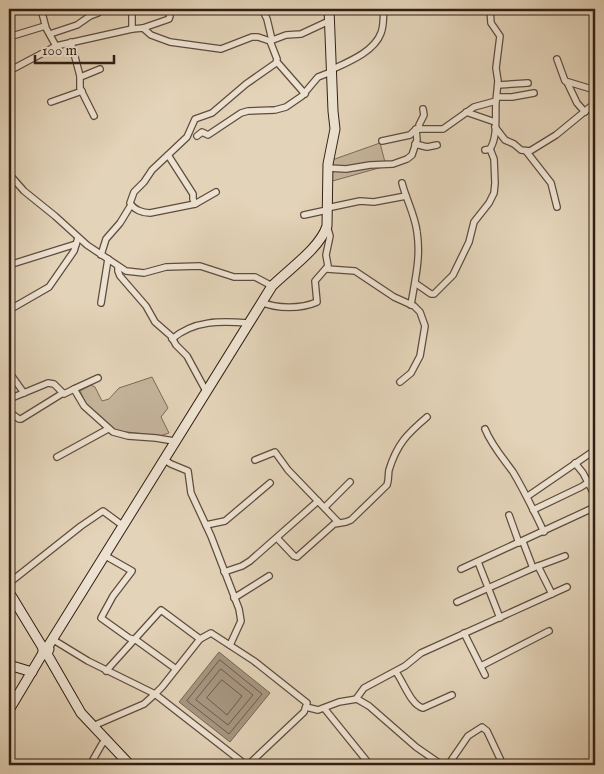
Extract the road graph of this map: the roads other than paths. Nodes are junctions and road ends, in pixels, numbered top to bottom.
1 (41, 9) edge
2 (132, 9) edge
3 (167, 9) edge
4 (262, 9) edge
5 (329, 9) edge
6 (384, 9) edge
7 (490, 9) edge
8 (98, 13) dead end
9 (329, 21) junction
10 (45, 26) junction
11 (143, 28) junction
12 (132, 29) junction
13 (50, 34) junction
14 (9, 37) edge
15 (271, 41) junction
16 (71, 42) junction
17 (56, 46) junction
18 (557, 59) dead end
19 (277, 62) junction
20 (100, 69) dead end
21 (9, 71) edge
22 (331, 71) junction
23 (80, 76) junction
24 (567, 82) junction
25 (528, 83) dead end
26 (498, 85) junction
27 (595, 90) edge
28 (82, 91) junction
29 (534, 93) dead end
30 (305, 94) junction
31 (496, 99) junction
32 (51, 102) dead end
33 (595, 103) edge
34 (423, 109) dead end
35 (466, 112) junction
36 (585, 112) junction
37 (94, 116) dead end
38 (495, 125) junction
39 (418, 129) junction
40 (197, 136) dead end
41 (382, 141) dead end
42 (415, 144) junction
43 (436, 145) dead end
44 (526, 151) junction
45 (168, 155) junction
46 (328, 168) junction
47 (9, 174) edge
48 (402, 183) dead end
49 (216, 192) dead end
50 (406, 196) junction
51 (196, 204) junction
52 (131, 205) junction
53 (557, 207) dead end
54 (327, 209) junction
55 (304, 215) dead end
56 (327, 226) junction
57 (77, 241) junction
58 (101, 255) junction
59 (108, 259) junction
60 (9, 265) edge
61 (328, 265) junction
62 (118, 266) junction
63 (275, 282) junction
64 (415, 283) junction
65 (261, 302) junction
66 (101, 303) dead end
67 (411, 305) junction
68 (9, 310) edge
69 (248, 323) junction
70 (172, 339) junction
71 (9, 372) edge
72 (98, 378) dead end
73 (400, 382) dead end
74 (74, 389) junction
75 (206, 391) junction
76 (24, 393) junction
77 (62, 393) junction
78 (9, 399) edge
79 (9, 414) edge
80 (427, 417) dead end
81 (108, 428) junction
82 (485, 429) dead end
83 (174, 441) junction
84 (595, 450) edge
85 (57, 457) dead end
86 (163, 459) junction
87 (254, 460) dead end
88 (574, 463) junction
89 (595, 478) edge
90 (350, 482) dead end
91 (270, 483) dead end
92 (588, 483) junction
93 (528, 496) junction
94 (595, 496) edge
95 (318, 501) junction
96 (325, 507) junction
97 (595, 507) edge
98 (534, 510) junction
99 (509, 515) dead end
100 (339, 523) junction
101 (122, 525) junction
102 (206, 525) junction
103 (544, 532) junction
104 (277, 538) junction
105 (521, 542) junction
106 (104, 555) junction
107 (565, 556) dead end
108 (478, 562) junction
109 (536, 567) junction
110 (461, 569) dead end
111 (224, 572) junction
112 (269, 576) dead end
113 (9, 583) edge
114 (567, 587) dead end
115 (488, 589) junction
116 (9, 592) edge
117 (552, 594) junction
118 (234, 598) junction
119 (457, 602) dead end
120 (500, 618) junction
121 (549, 631) dead end
122 (464, 633) junction
123 (200, 639) junction
124 (135, 640) junction
125 (230, 646) junction
126 (46, 648) junction
127 (9, 665) edge
128 (482, 666) junction
129 (176, 669) junction
130 (106, 670) junction
131 (32, 672) junction
132 (396, 672) junction
133 (485, 675) dead end
134 (154, 694) junction
135 (452, 695) dead end
136 (356, 699) junction
137 (306, 707) junction
138 (324, 708) junction
139 (9, 710) edge
140 (93, 726) junction
141 (106, 740) junction
142 (90, 765) edge
143 (130, 765) edge
144 (247, 765) edge
145 (370, 765) edge
146 (442, 765) edge
147 (448, 765) edge
148 (503, 765) edge

1 - 10 street
2 - 12 street
3 - 11 street
4 - 15 street
5 - 9 street
6 - 22 street
7 - 26 street
8 - 13 street
9 - 15 street
9 - 22 street
10 - 13 street
10 - 14 street
11 - 12 street
11 - 15 street
12 - 16 street
13 - 17 street
15 - 19 street
16 - 17 street
16 - 23 street
17 - 21 street
18 - 24 street
19 - 30 street
19 - 45 street
20 - 23 street
22 - 30 street
22 - 46 street
23 - 28 street
24 - 27 street
24 - 36 street
25 - 26 street
26 - 31 street
28 - 32 street
28 - 37 street
29 - 31 street
30 - 40 street
31 - 35 street
31 - 38 street
33 - 36 street
34 - 39 street
35 - 38 street
35 - 39 street
36 - 44 street
38 - 44 street
38 - 64 street
39 - 41 street
39 - 42 street
42 - 43 street
42 - 46 street
44 - 53 street
45 - 51 street
45 - 52 street
46 - 54 street
47 - 57 street
48 - 50 street
49 - 51 street
50 - 54 street
50 - 64 street
51 - 52 street
52 - 58 street
54 - 55 street
54 - 56 street
56 - 61 street
56 - 63 street
57 - 58 street
57 - 60 street
57 - 68 street
58 - 59 street
59 - 62 street
59 - 66 street
61 - 65 street
61 - 67 street
62 - 63 street
62 - 70 street
63 - 65 street
64 - 67 street
65 - 69 street
67 - 73 street
69 - 70 street
69 - 75 street
70 - 75 street
71 - 76 street
72 - 74 street
74 - 77 street
74 - 81 street
75 - 83 street
76 - 77 street
76 - 78 street
77 - 79 street
80 - 100 street
81 - 83 street
81 - 85 street
82 - 93 street
83 - 86 street
84 - 88 street
86 - 101 street
86 - 102 street
87 - 95 street
88 - 92 street
88 - 93 street
89 - 92 street
90 - 96 street
91 - 102 street
92 - 94 street
92 - 98 street
93 - 98 street
95 - 96 street
95 - 104 street
96 - 100 street
97 - 103 street
98 - 103 street
99 - 105 street
100 - 104 street
101 - 106 street
101 - 113 street
102 - 111 street
103 - 105 street
104 - 111 street
105 - 108 street
105 - 109 street
106 - 124 street
106 - 126 street
107 - 109 street
108 - 110 street
108 - 115 street
109 - 115 street
109 - 117 street
111 - 118 street
112 - 118 street
114 - 117 street
115 - 119 street
115 - 120 street
116 - 126 street
117 - 120 street
118 - 125 street
120 - 122 street
121 - 128 street
122 - 128 street
122 - 132 street
123 - 124 street
123 - 125 street
123 - 129 street
124 - 129 street
124 - 130 street
125 - 137 street
126 - 130 street
126 - 131 street
126 - 140 street
127 - 131 street
128 - 133 street
129 - 134 street
130 - 134 street
131 - 139 street
132 - 135 street
132 - 136 street
134 - 140 street
134 - 144 street
136 - 138 street
136 - 146 street
137 - 138 street
137 - 144 street
138 - 145 street
140 - 141 street
141 - 142 street
141 - 143 street
147 - 148 street

